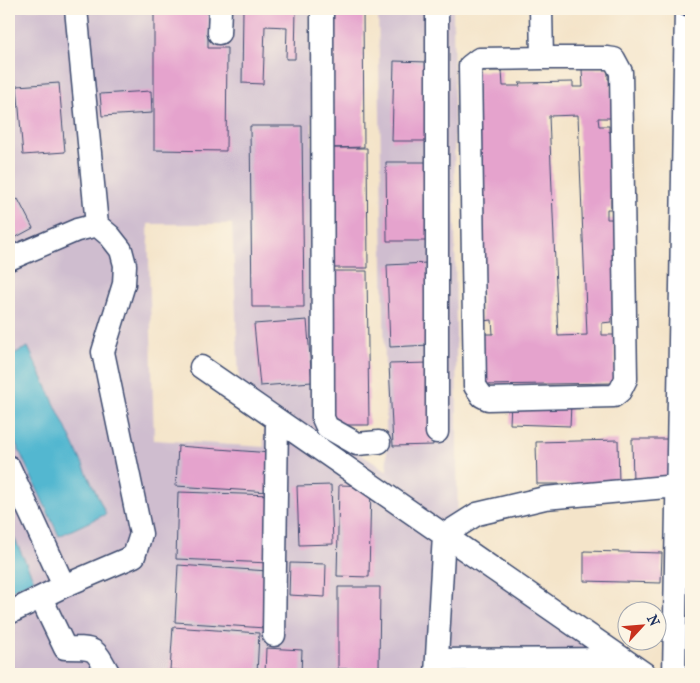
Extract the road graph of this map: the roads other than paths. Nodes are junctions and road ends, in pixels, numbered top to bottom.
1 (220, 9) edge
2 (322, 9) edge
3 (437, 9) edge
4 (541, 9) edge
5 (686, 9) edge
6 (72, 10) edge
7 (219, 33) dead end
8 (542, 58) junction
9 (97, 225) junction
10 (9, 259) edge
11 (201, 366) dead end
12 (278, 420) junction
13 (437, 432) dead end
14 (379, 442) dead end
15 (9, 467) edge
16 (676, 486) junction
17 (444, 535) junction
18 (683, 560) edge
19 (64, 586) junction
20 (41, 598) junction
21 (9, 613) edge
22 (274, 635) dead end
23 (684, 640) edge
24 (622, 659) junction
25 (436, 667) edge
26 (109, 674) edge
27 (645, 674) edge
28 (674, 674) edge

1 - 7 street
2 - 14 street
3 - 13 street
4 - 8 street
5 - 16 street
6 - 9 street
8 - 8 street
9 - 10 street
9 - 19 street
11 - 12 street
12 - 17 street
12 - 22 street
15 - 19 street
16 - 17 street
16 - 18 street
17 - 24 street
17 - 25 street
18 - 23 street
19 - 20 street
20 - 21 street
20 - 26 street
23 - 28 street
24 - 25 street
24 - 27 street

